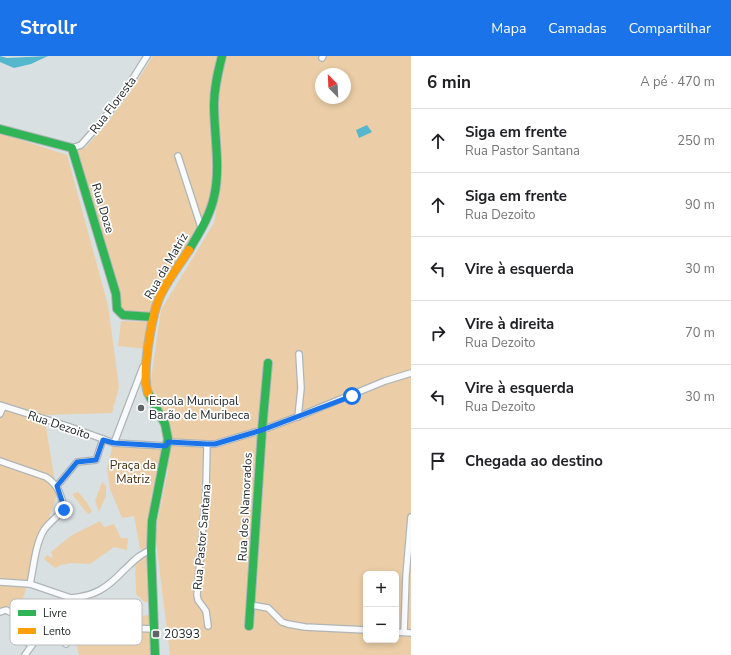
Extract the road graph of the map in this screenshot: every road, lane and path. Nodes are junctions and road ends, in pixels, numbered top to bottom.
1 (147, 56) edge
2 (222, 56) edge
3 (0, 129) edge
4 (72, 148) junction
5 (178, 156) dead end
6 (201, 228) junction
7 (153, 318) junction
8 (299, 354) dead end
9 (148, 356) junction
10 (268, 363) dead end
11 (411, 373) edge
12 (2, 406) edge
13 (0, 414) edge
14 (298, 417) junction
15 (262, 430) junction
16 (103, 440) junction
17 (114, 443) junction
18 (167, 444) junction
19 (207, 444) junction
20 (0, 461) edge
21 (57, 486) junction
22 (411, 517) edge
23 (151, 550) junction
24 (409, 555) edge
25 (0, 582) edge
26 (30, 584) junction
27 (71, 598) joint
28 (251, 605) junction
29 (0, 612) edge
30 (10, 612) edge
31 (208, 626) dead end
32 (249, 626) dead end
33 (142, 629) edge
34 (154, 629) junction
35 (363, 630) edge
36 (399, 632) edge
37 (404, 632) junction
38 (411, 633) edge
39 (32, 645) edge
40 (25, 655) edge
41 (155, 655) edge

1 - 4 street, Rua Floresta
2 - 6 street, Rua da Matriz
3 - 4 street
4 - 7 street, Rua Doze
5 - 6 street
6 - 7 street, Rua da Matriz
7 - 9 street, Rua da Matriz
8 - 14 street
9 - 17 street
9 - 18 street, Rua da Matriz
10 - 15 street, Rua dos Namorados
11 - 14 street
12 - 13 street
12 - 16 street, Rua Dezoito
14 - 15 street
15 - 19 street
15 - 28 street, Rua dos Namorados
16 - 17 street, Rua Dezoito
16 - 21 street
17 - 18 street, Rua Dezoito
18 - 19 street
18 - 23 street, Rua da Matriz
19 - 31 street, Rua Pastor Santana
20 - 21 street
21 - 26 street
22 - 24 street
23 - 27 street
23 - 34 street, Rua da Matriz
24 - 37 street
25 - 26 street
26 - 27 street
28 - 32 street, Rua dos Namorados
28 - 35 street
29 - 30 street
33 - 34 street
34 - 41 street, Rua da Matriz
36 - 37 street
37 - 38 street
39 - 40 street

